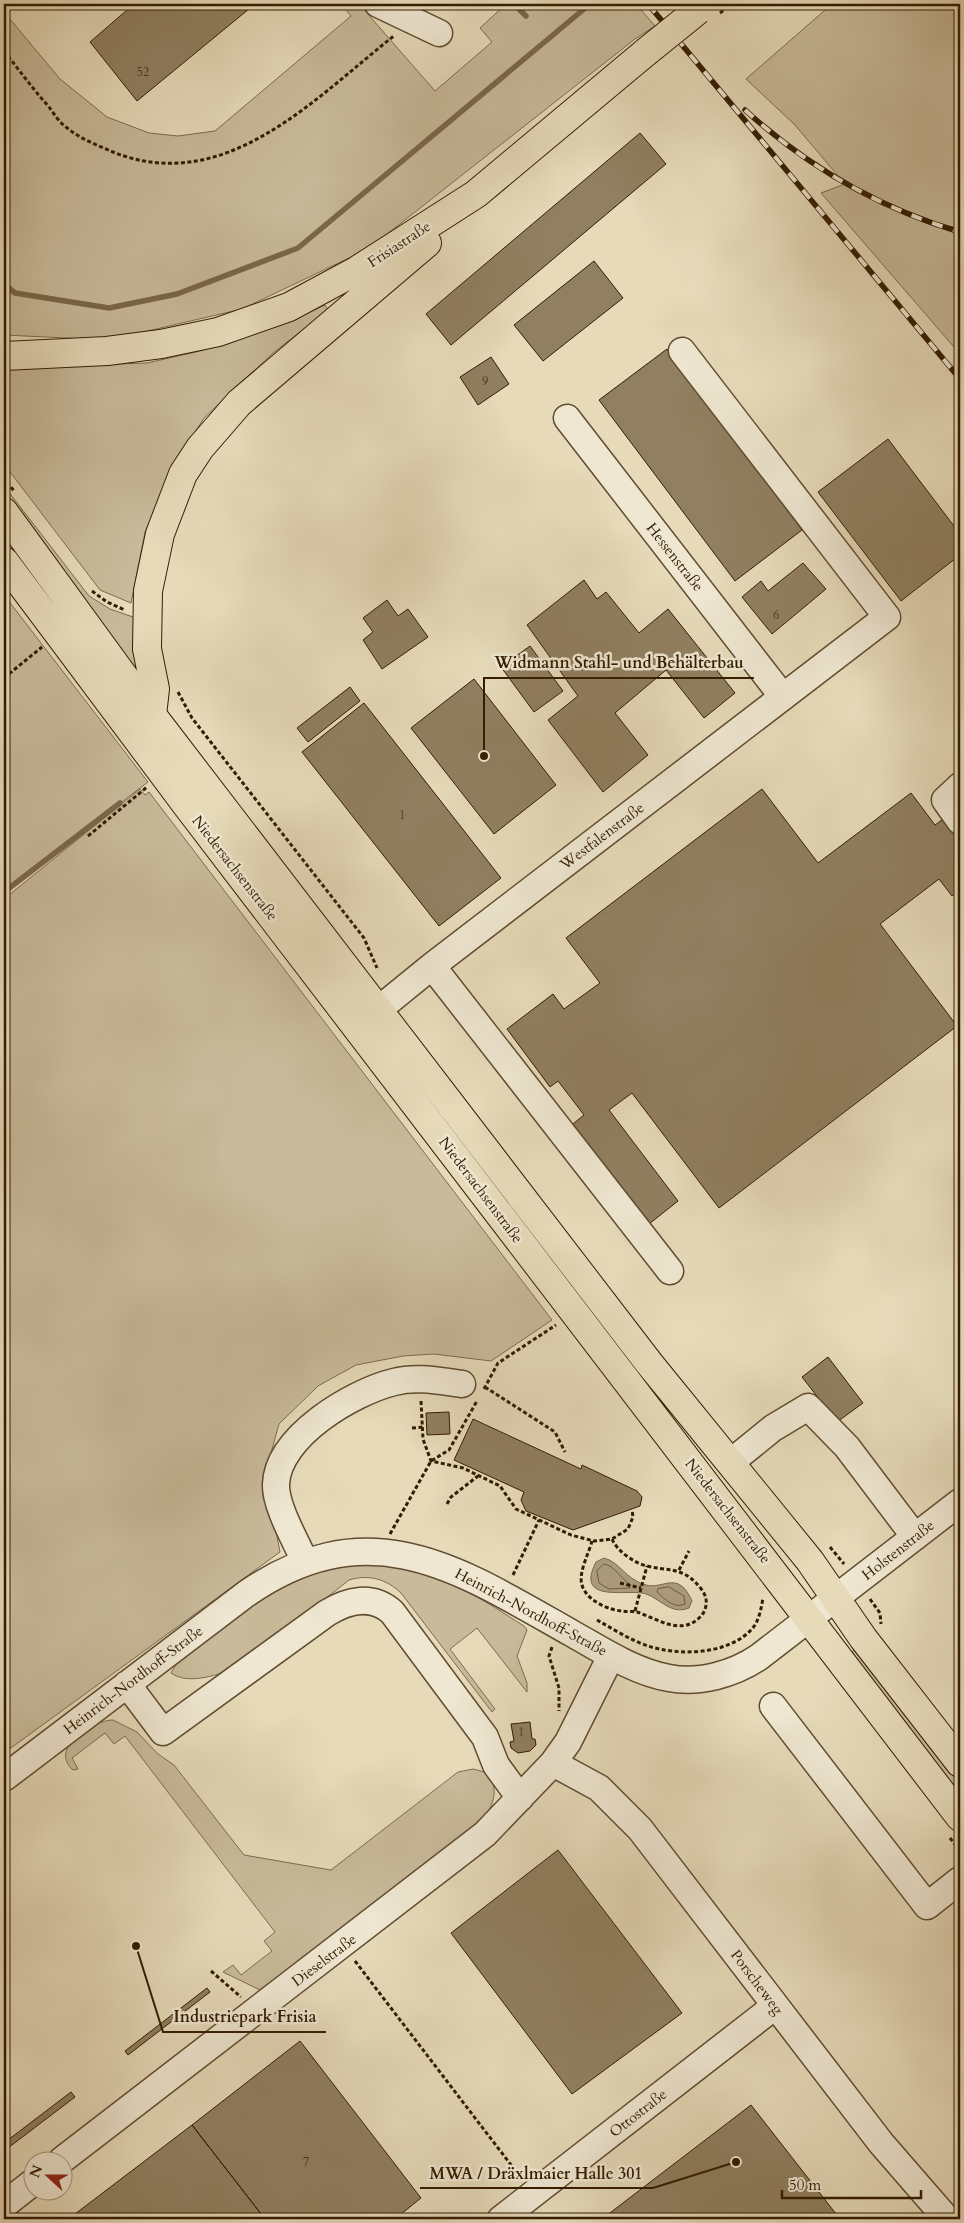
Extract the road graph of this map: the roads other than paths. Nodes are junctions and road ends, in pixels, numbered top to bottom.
1 (378, 4) edge
2 (702, 7) edge
3 (439, 33) dead end
4 (476, 194) junction
5 (4, 346) edge
6 (682, 351) dead end
7 (31, 353) junction
8 (4, 356) edge
9 (567, 418) dead end
10 (10, 503) edge
11 (4, 561) edge
12 (783, 697) junction
13 (152, 715) junction
14 (960, 786) edge
15 (960, 821) edge
16 (432, 966) junction
17 (387, 1003) junction
18 (357, 1027) junction
19 (670, 1271) dead end
20 (474, 1386) road end
21 (731, 1462) junction
22 (960, 1502) edge
23 (915, 1537) junction
24 (305, 1562) junction
25 (836, 1598) junction
26 (810, 1618) junction
27 (606, 1653) junction
28 (127, 1684) junction
29 (773, 1706) dead end
30 (553, 1763) junction
31 (960, 1763) edge
32 (4, 1778) edge
33 (525, 1792) junction
34 (960, 1817) edge
35 (960, 1880) edge
36 (775, 2006) junction
37 (72, 2152) edge
38 (22, 2191) edge
39 (4, 2205) edge
40 (501, 2219) edge
41 (947, 2219) edge

1 - 3 street
2 - 4 main road, Frisiastraße, bridge
4 - 7 main road, Frisiastraße
4 - 13 main road
5 - 7 main road, Frisiastraße
6 - 12 street, Westfalenstraße
7 - 8 main road, Frisiastraße
9 - 12 street, Hessenstraße
10 - 13 main road, Niedersachsenstraße
11 - 18 main road, Niedersachsenstraße
12 - 16 street, Westfalenstraße
13 - 17 main road, Niedersachsenstraße
14 - 15 street
16 - 17 street, Westfalenstraße
16 - 19 street
17 - 18 street, Westfalenstraße
17 - 21 main road, Niedersachsenstraße
18 - 26 main road, Niedersachsenstraße
20 - 24 street
21 - 23 street
21 - 25 main road, Niedersachsenstraße
22 - 23 street, Holstenstraße
23 - 25 street, Holstenstraße
24 - 27 street, Heinrich-Nordhoff-Straße
24 - 28 street, Heinrich-Nordhoff-Straße
25 - 26 street, Holstenstraße
25 - 31 main road, Niedersachsenstraße
26 - 27 street, Heinrich-Nordhoff-Straße
26 - 34 main road, Niedersachsenstraße
27 - 30 street, Dieselstraße
27 - 33 street, Dieselstraße
28 - 32 street, Heinrich-Nordhoff-Straße
28 - 33 street
29 - 35 street
30 - 33 street, Dieselstraße
30 - 36 street, Porscheweg
33 - 37 street, Dieselstraße
36 - 40 street, Ottostraße
36 - 41 street, Porscheweg
38 - 39 street

